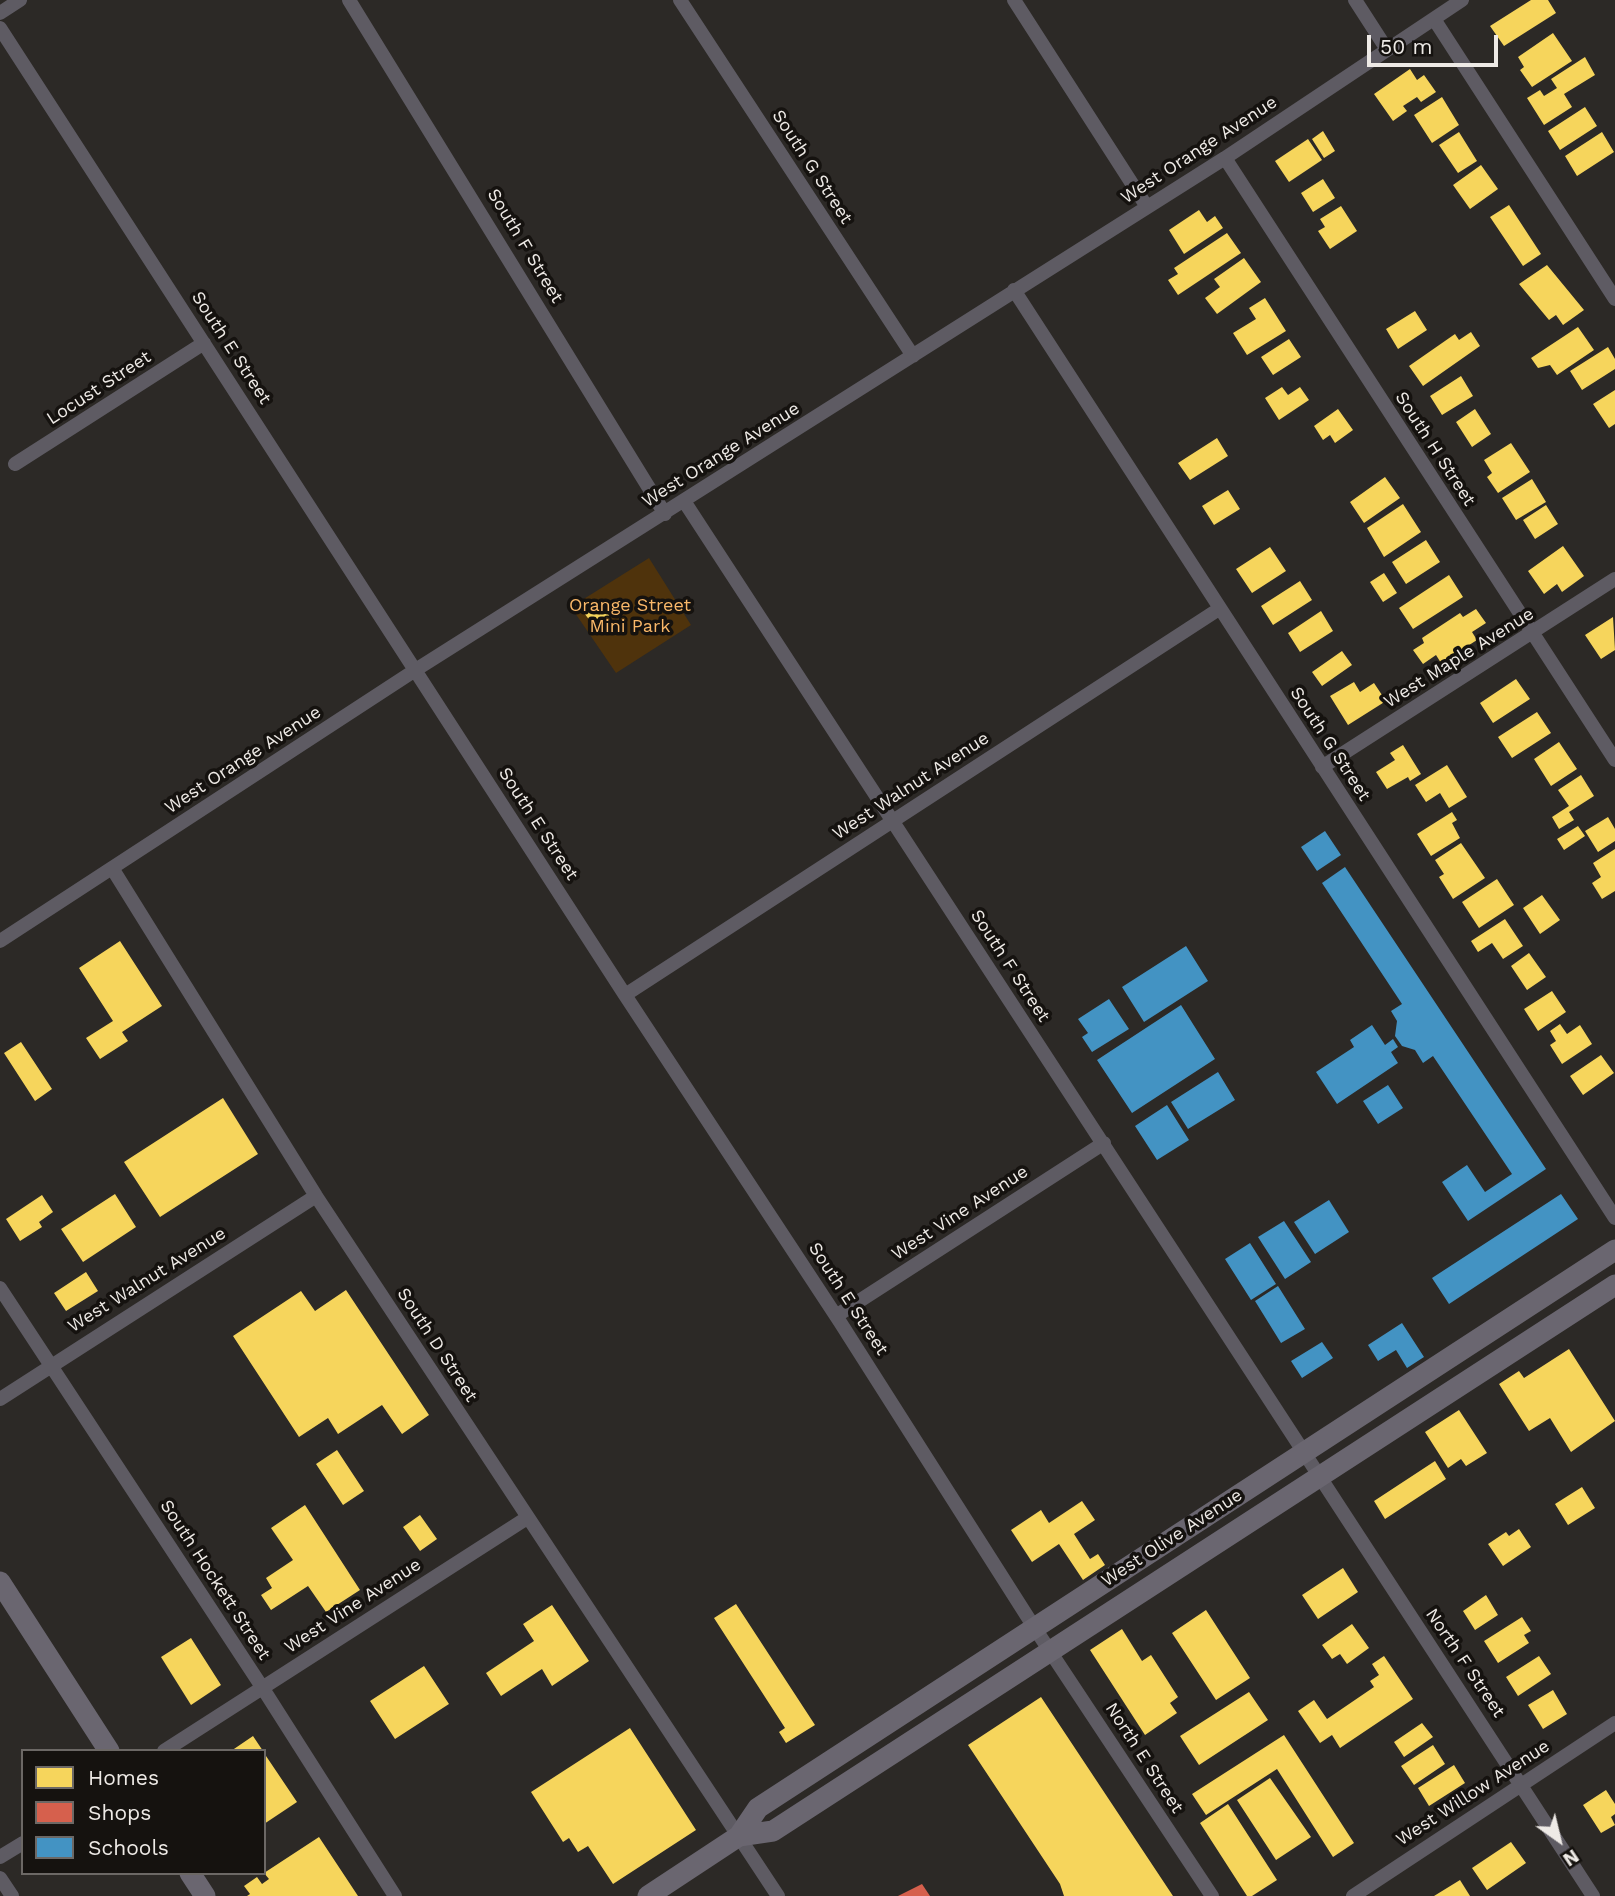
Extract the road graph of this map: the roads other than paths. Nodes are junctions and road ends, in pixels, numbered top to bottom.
1 (20, 0) edge
2 (349, 0) edge
3 (680, 0) edge
4 (1014, 0) edge
5 (1355, 0) edge
6 (1462, 0) edge
7 (0, 13) edge
8 (1434, 19) junction
9 (0, 28) edge
10 (1386, 48) junction
11 (1225, 158) junction
12 (1147, 207) junction
13 (1014, 290) junction
14 (1615, 299) edge
15 (204, 343) junction
16 (913, 356) junction
17 (15, 464) dead end
18 (684, 501) junction
19 (665, 514) junction
20 (1615, 579) edge
21 (1219, 609) junction
22 (1532, 635) junction
23 (417, 669) junction
24 (1615, 760) edge
25 (1322, 767) junction
26 (892, 821) junction
27 (112, 868) junction
28 (0, 941) edge
29 (625, 995) junction
30 (1104, 1143) junction
31 (316, 1196) junction
32 (1615, 1218) edge
33 (1615, 1250) edge
34 (1615, 1285) edge
35 (0, 1288) edge
36 (836, 1316) junction
37 (1506, 1321) junction
38 (50, 1365) junction
39 (1454, 1390) junction
40 (0, 1399) edge
41 (1303, 1453) junction
42 (1319, 1478) junction
43 (527, 1518) junction
44 (0, 1582) edge
45 (1043, 1641) junction
46 (262, 1687) junction
47 (1615, 1723) edge
48 (108, 1749) edge
49 (167, 1749) edge
50 (1522, 1784) junction
51 (739, 1836) junction
52 (21, 1844) edge
53 (0, 1857) edge
54 (191, 1875) edge
55 (0, 1878) edge
56 (12, 1896) edge
57 (205, 1896) edge
58 (395, 1896) edge
59 (648, 1896) edge
60 (778, 1896) edge
61 (1212, 1896) edge
62 (1353, 1896) edge
63 (1593, 1896) edge

1 - 7 street
2 - 19 street, South F Street
3 - 16 street, South G Street
4 - 12 street
5 - 10 street
6 - 8 street, West Orange Avenue
8 - 10 street, West Orange Avenue
8 - 14 street
9 - 15 street, South E Street
10 - 11 street, West Orange Avenue
11 - 12 street, West Orange Avenue
11 - 22 street, South H Street
12 - 13 street, West Orange Avenue
13 - 16 street, West Orange Avenue
13 - 21 street, South G Street
15 - 17 street, Locust Street
15 - 23 street, South E Street
16 - 18 street, West Orange Avenue
18 - 19 street, West Orange Avenue
18 - 26 street, South F Street
19 - 23 street, West Orange Avenue
20 - 22 street, West Maple Avenue
21 - 25 street, South G Street
21 - 26 street, West Walnut Avenue
22 - 24 street, South H Street
22 - 25 street, West Maple Avenue
23 - 27 street, West Orange Avenue
23 - 29 street, South E Street
25 - 32 street, South G Street
26 - 29 street, West Walnut Avenue
26 - 30 street, South F Street
27 - 28 street, West Orange Avenue
27 - 31 street, South D Street
29 - 36 street, South E Street
30 - 36 street, West Vine Avenue
30 - 41 street, South F Street
31 - 38 street, West Walnut Avenue
31 - 43 street, South D Street
33 - 37 main road, West Olive Avenue
34 - 39 main road, West Olive Avenue
35 - 38 street, South Hockett Street
36 - 45 street, South E Street
37 - 39 main road
37 - 41 main road, West Olive Avenue
38 - 40 street, West Walnut Avenue
38 - 46 street, South Hockett Street
39 - 42 main road, West Olive Avenue
41 - 42 street, North F Street
41 - 45 main road, West Olive Avenue
42 - 45 main road, West Olive Avenue
42 - 50 street, North F Street
43 - 46 street, West Vine Avenue
43 - 51 street, South D Street
44 - 48 main road
45 - 51 main road, West Olive Avenue
45 - 51 main road, West Olive Avenue
45 - 61 street, North E Street
46 - 49 street, West Vine Avenue
46 - 58 street, South Hockett Street
47 - 50 street, West Willow Avenue
50 - 62 street, West Willow Avenue
50 - 63 street, North F Street
51 - 59 main road, West Olive Avenue
51 - 60 street, South D Street
52 - 53 street
54 - 57 main road
55 - 56 street

